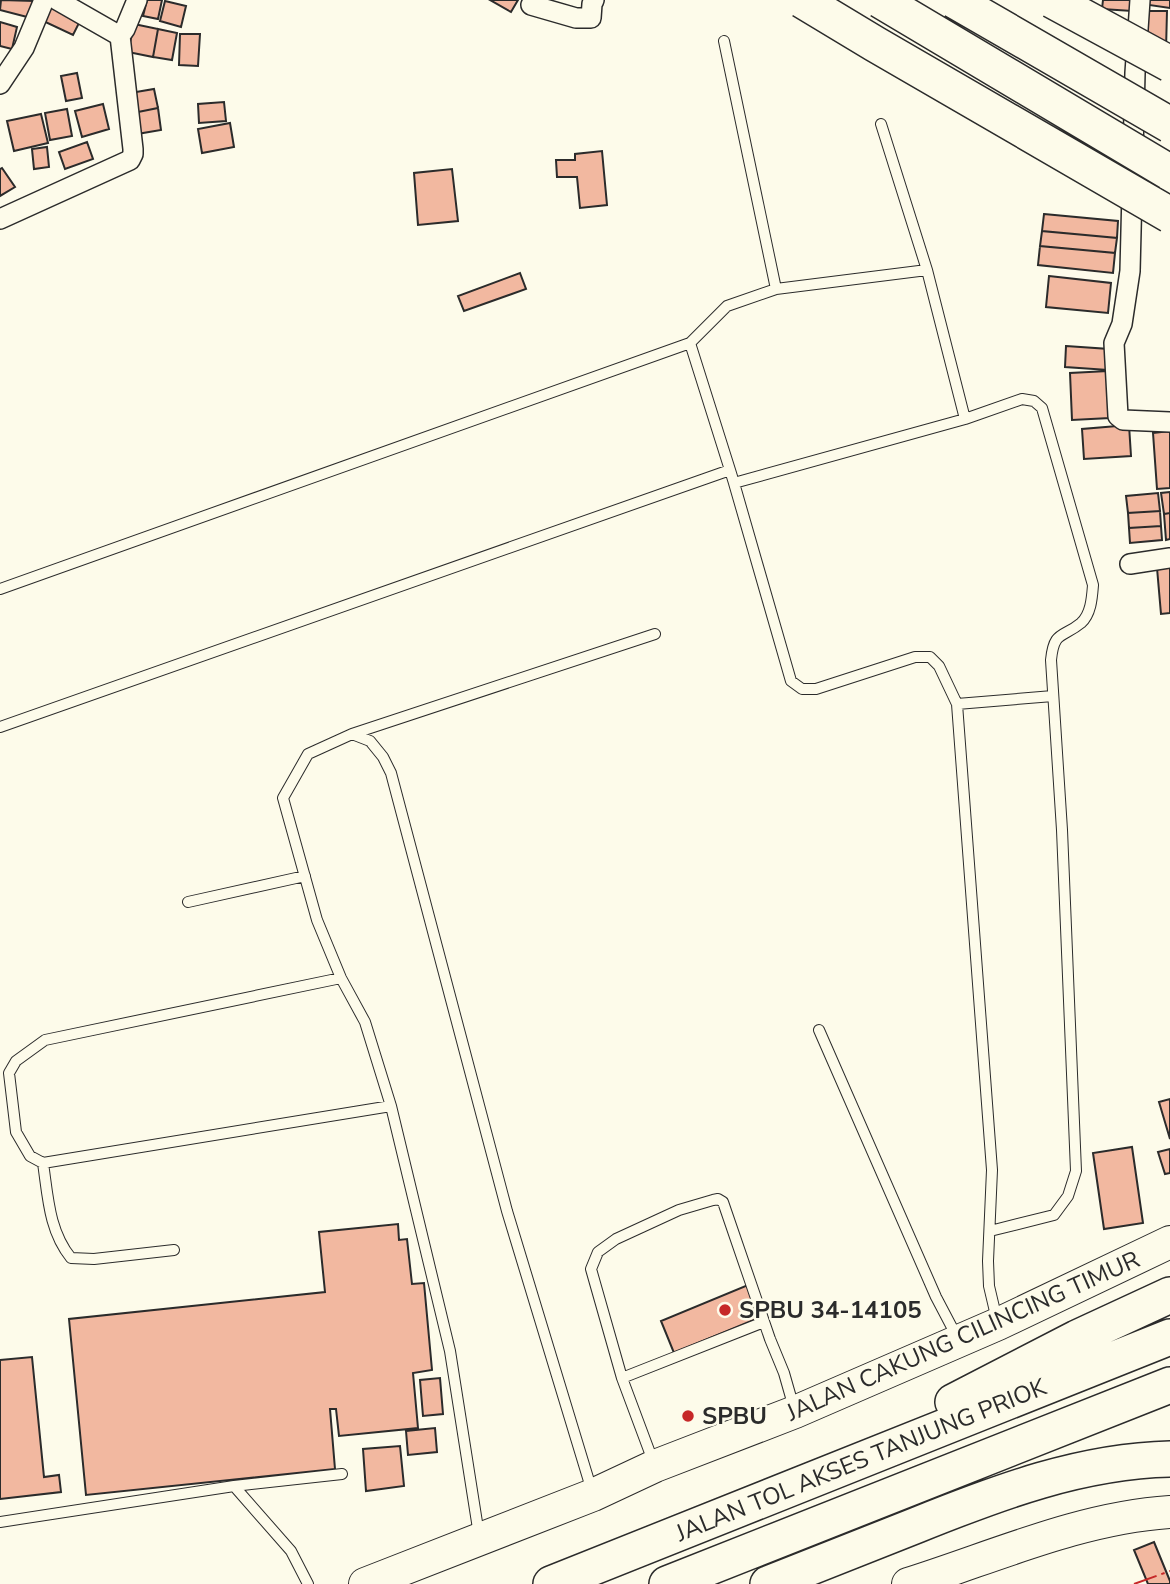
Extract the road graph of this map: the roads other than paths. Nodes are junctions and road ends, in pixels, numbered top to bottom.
1 (44, 0) edge
2 (57, 0) edge
3 (137, 0) edge
4 (594, 0) edge
5 (802, 0) edge
6 (880, 0) edge
7 (954, 0) edge
8 (1052, 0) edge
9 (1140, 0) edge
10 (531, 5) dead end
11 (120, 36) junction
12 (724, 41) dead end
13 (1170, 57) edge
14 (1154, 60) edge
15 (0, 84) edge
16 (881, 124) dead end
17 (1170, 125) edge
18 (1170, 172) edge
19 (1132, 186) junction
20 (1170, 190) edge
21 (1170, 215) edge
22 (0, 219) edge
23 (927, 270) junction
24 (776, 289) junction
25 (690, 343) junction
26 (965, 419) junction
27 (1170, 422) edge
28 (730, 470) junction
29 (734, 483) junction
30 (1170, 558) edge
31 (1130, 564) dead end
32 (0, 589) edge
33 (655, 634) dead end
34 (1053, 696) junction
35 (957, 704) junction
36 (0, 727) edge
37 (352, 734) junction
38 (305, 876) junction
39 (188, 902) dead end
40 (341, 978) junction
41 (820, 1030) dead end
42 (391, 1107) junction
43 (43, 1163) junction
44 (990, 1231) junction
45 (1170, 1242) edge
46 (174, 1250) dead end
47 (1170, 1296) edge
48 (764, 1322) junction
49 (998, 1324) junction
50 (1170, 1337) edge
51 (959, 1341) junction
52 (622, 1378) junction
53 (1170, 1385) edge
54 (795, 1412) junction
55 (1170, 1460) edge
56 (655, 1466) junction
57 (342, 1474) dead end
58 (822, 1476) junction
59 (234, 1486) junction
60 (593, 1495) junction
61 (1170, 1512) edge
62 (0, 1522) edge
63 (480, 1539) junction
64 (950, 1578) edge
65 (308, 1584) edge
66 (365, 1584) edge
67 (551, 1584) edge
68 (667, 1584) edge
69 (768, 1584) edge
70 (908, 1584) edge

1 - 15 street
2 - 11 street
3 - 11 street
4 - 10 street
5 - 21 highway, bridge
6 - 18 highway, bridge
7 - 17 highway, bridge
8 - 14 highway, bridge
9 - 14 street
11 - 22 street
12 - 24 lane
13 - 14 street
14 - 19 street
16 - 23 lane
19 - 20 street
19 - 27 street
23 - 24 lane
23 - 26 lane
24 - 25 lane
25 - 28 lane
25 - 32 lane
26 - 29 lane
26 - 34 lane
28 - 29 lane
28 - 36 lane
29 - 35 lane
30 - 31 street
33 - 37 lane
34 - 35 lane
34 - 44 lane
35 - 44 lane
37 - 38 lane
37 - 60 lane
38 - 39 lane
38 - 40 lane
40 - 42 lane
40 - 43 lane
41 - 51 lane
42 - 43 lane
42 - 63 lane
43 - 46 lane
44 - 49 lane
45 - 49 highway, JALAN CAKUNG CILINCING TIMUR
47 - 58 highway
48 - 52 lane
48 - 52 lane
48 - 54 lane
49 - 51 highway, JALAN CAKUNG CILINCING TIMUR
50 - 58 highway, JALAN TOL AKSES TANJUNG PRIOK
51 - 54 highway, JALAN CAKUNG CILINCING TIMUR
52 - 56 lane
53 - 68 highway, JALAN TOL AKSES TANJUNG PRIOK
54 - 56 highway, JALAN CAKUNG CILINCING TIMUR
55 - 69 highway
56 - 60 highway, JALAN CAKUNG CILINCING TIMUR
57 - 59 lane
58 - 67 highway, JALAN TOL AKSES TANJUNG PRIOK
59 - 62 lane
59 - 65 lane
60 - 63 highway, JALAN CAKUNG CILINCING TIMUR
61 - 64 highway
63 - 66 highway, JALAN CAKUNG CILINCING TIMUR
64 - 70 highway

